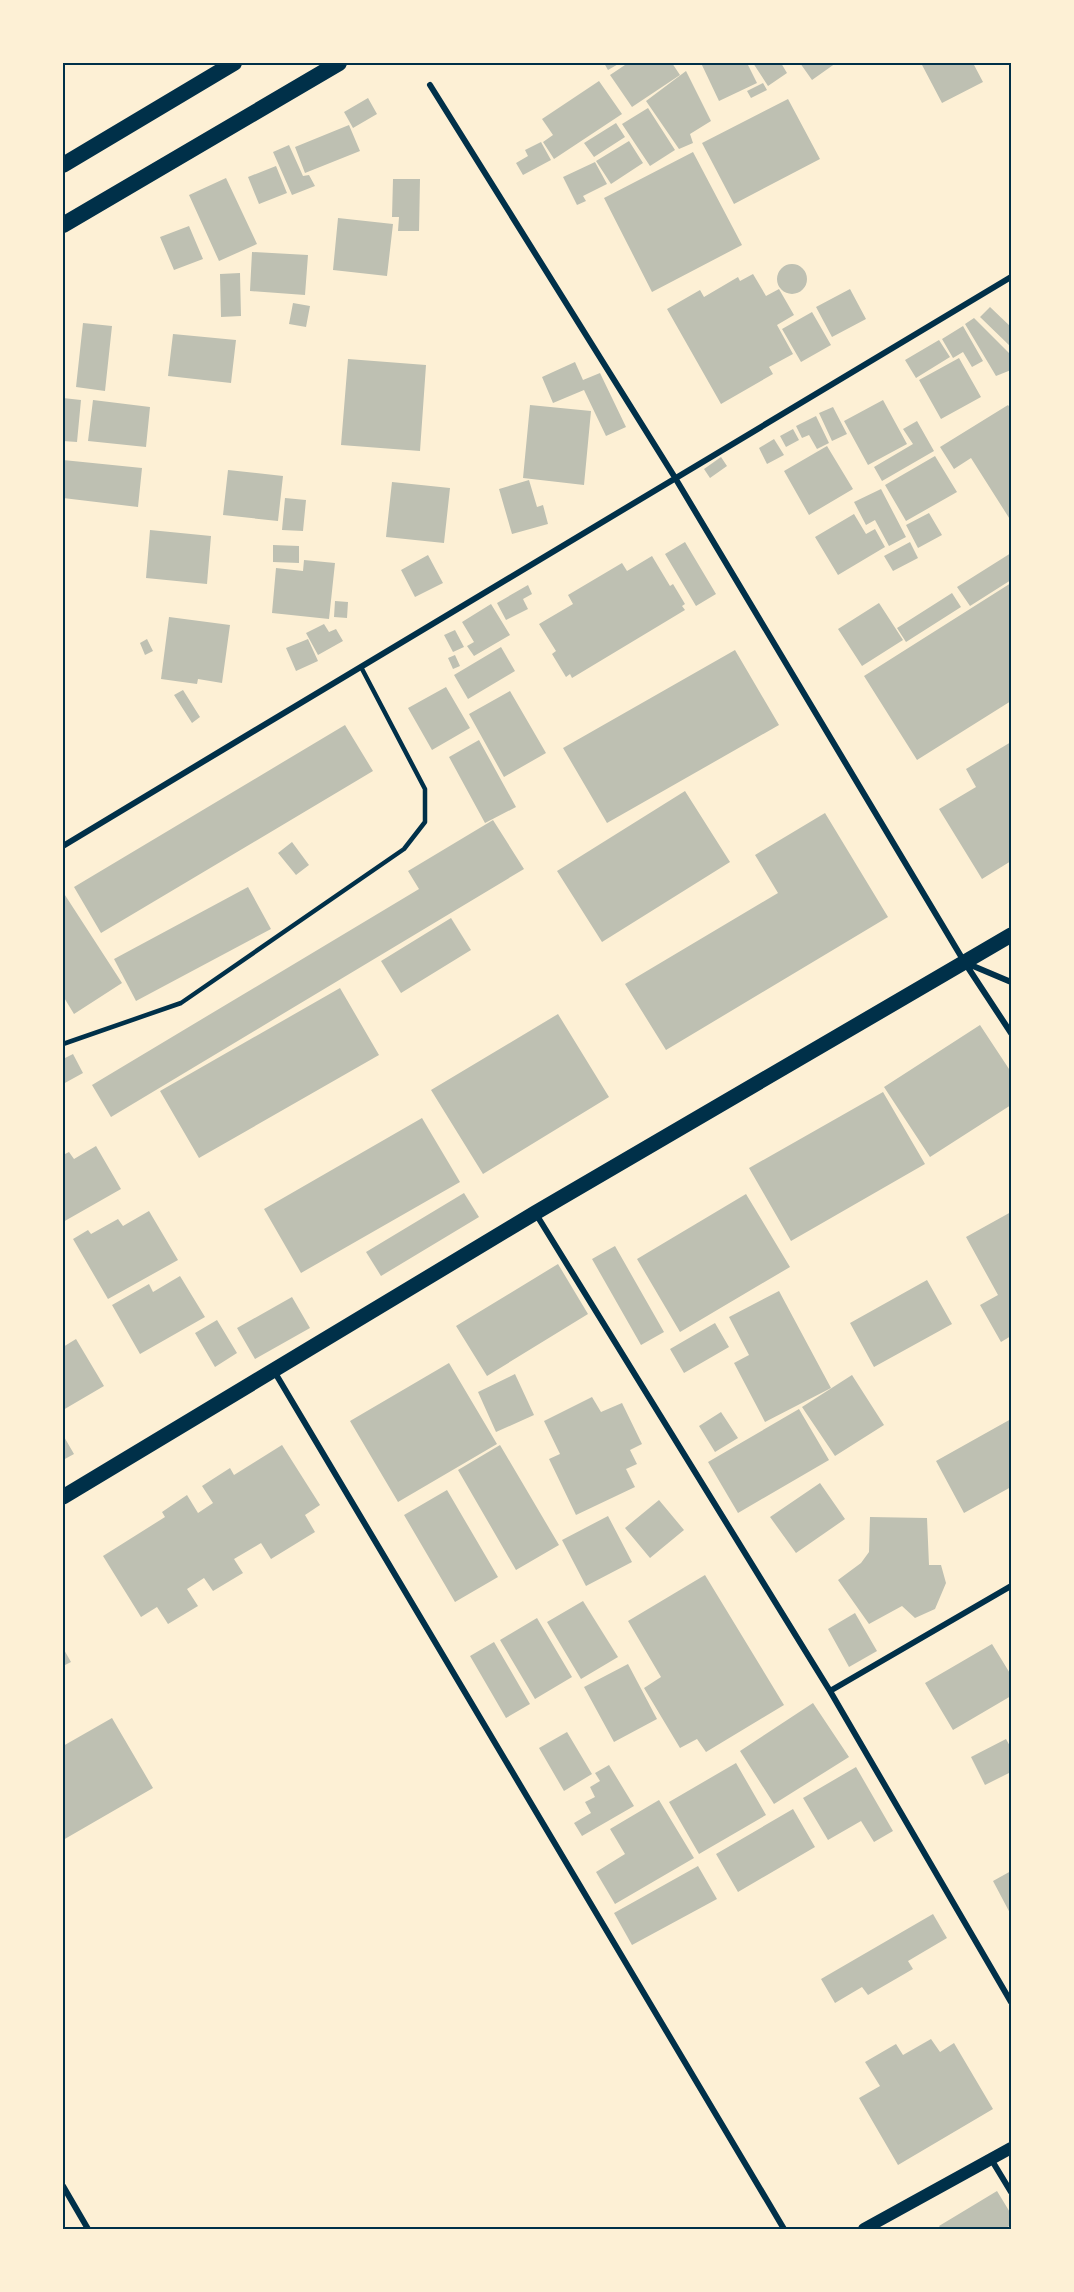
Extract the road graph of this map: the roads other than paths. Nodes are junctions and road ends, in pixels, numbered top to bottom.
1 (234, 63) edge
2 (339, 63) edge
3 (430, 85) dead end
4 (63, 165) edge
5 (63, 225) edge
6 (1011, 277) edge
7 (674, 476) junction
8 (361, 667) junction
9 (63, 846) edge
10 (1011, 935) edge
11 (965, 963) junction
12 (1011, 982) edge
13 (1011, 1034) edge
14 (63, 1044) edge
15 (535, 1213) junction
16 (274, 1371) junction
17 (63, 1497) edge
18 (1011, 1586) edge
19 (830, 1691) junction
20 (1011, 2002) edge
21 (1011, 2148) edge
22 (991, 2159) junction
23 (63, 2186) edge
24 (1011, 2192) edge
25 (88, 2229) edge
26 (784, 2229) edge
27 (864, 2229) edge

1 - 4 highway
2 - 5 highway
3 - 7 street
6 - 7 street
7 - 8 street
7 - 11 street
8 - 9 street
8 - 14 lane
10 - 11 main road
11 - 12 street
11 - 13 street
11 - 15 main road
15 - 16 main road
15 - 19 street
16 - 17 main road
16 - 26 street
18 - 19 street
19 - 20 street
21 - 22 main road
22 - 24 street
22 - 27 main road
23 - 25 street

